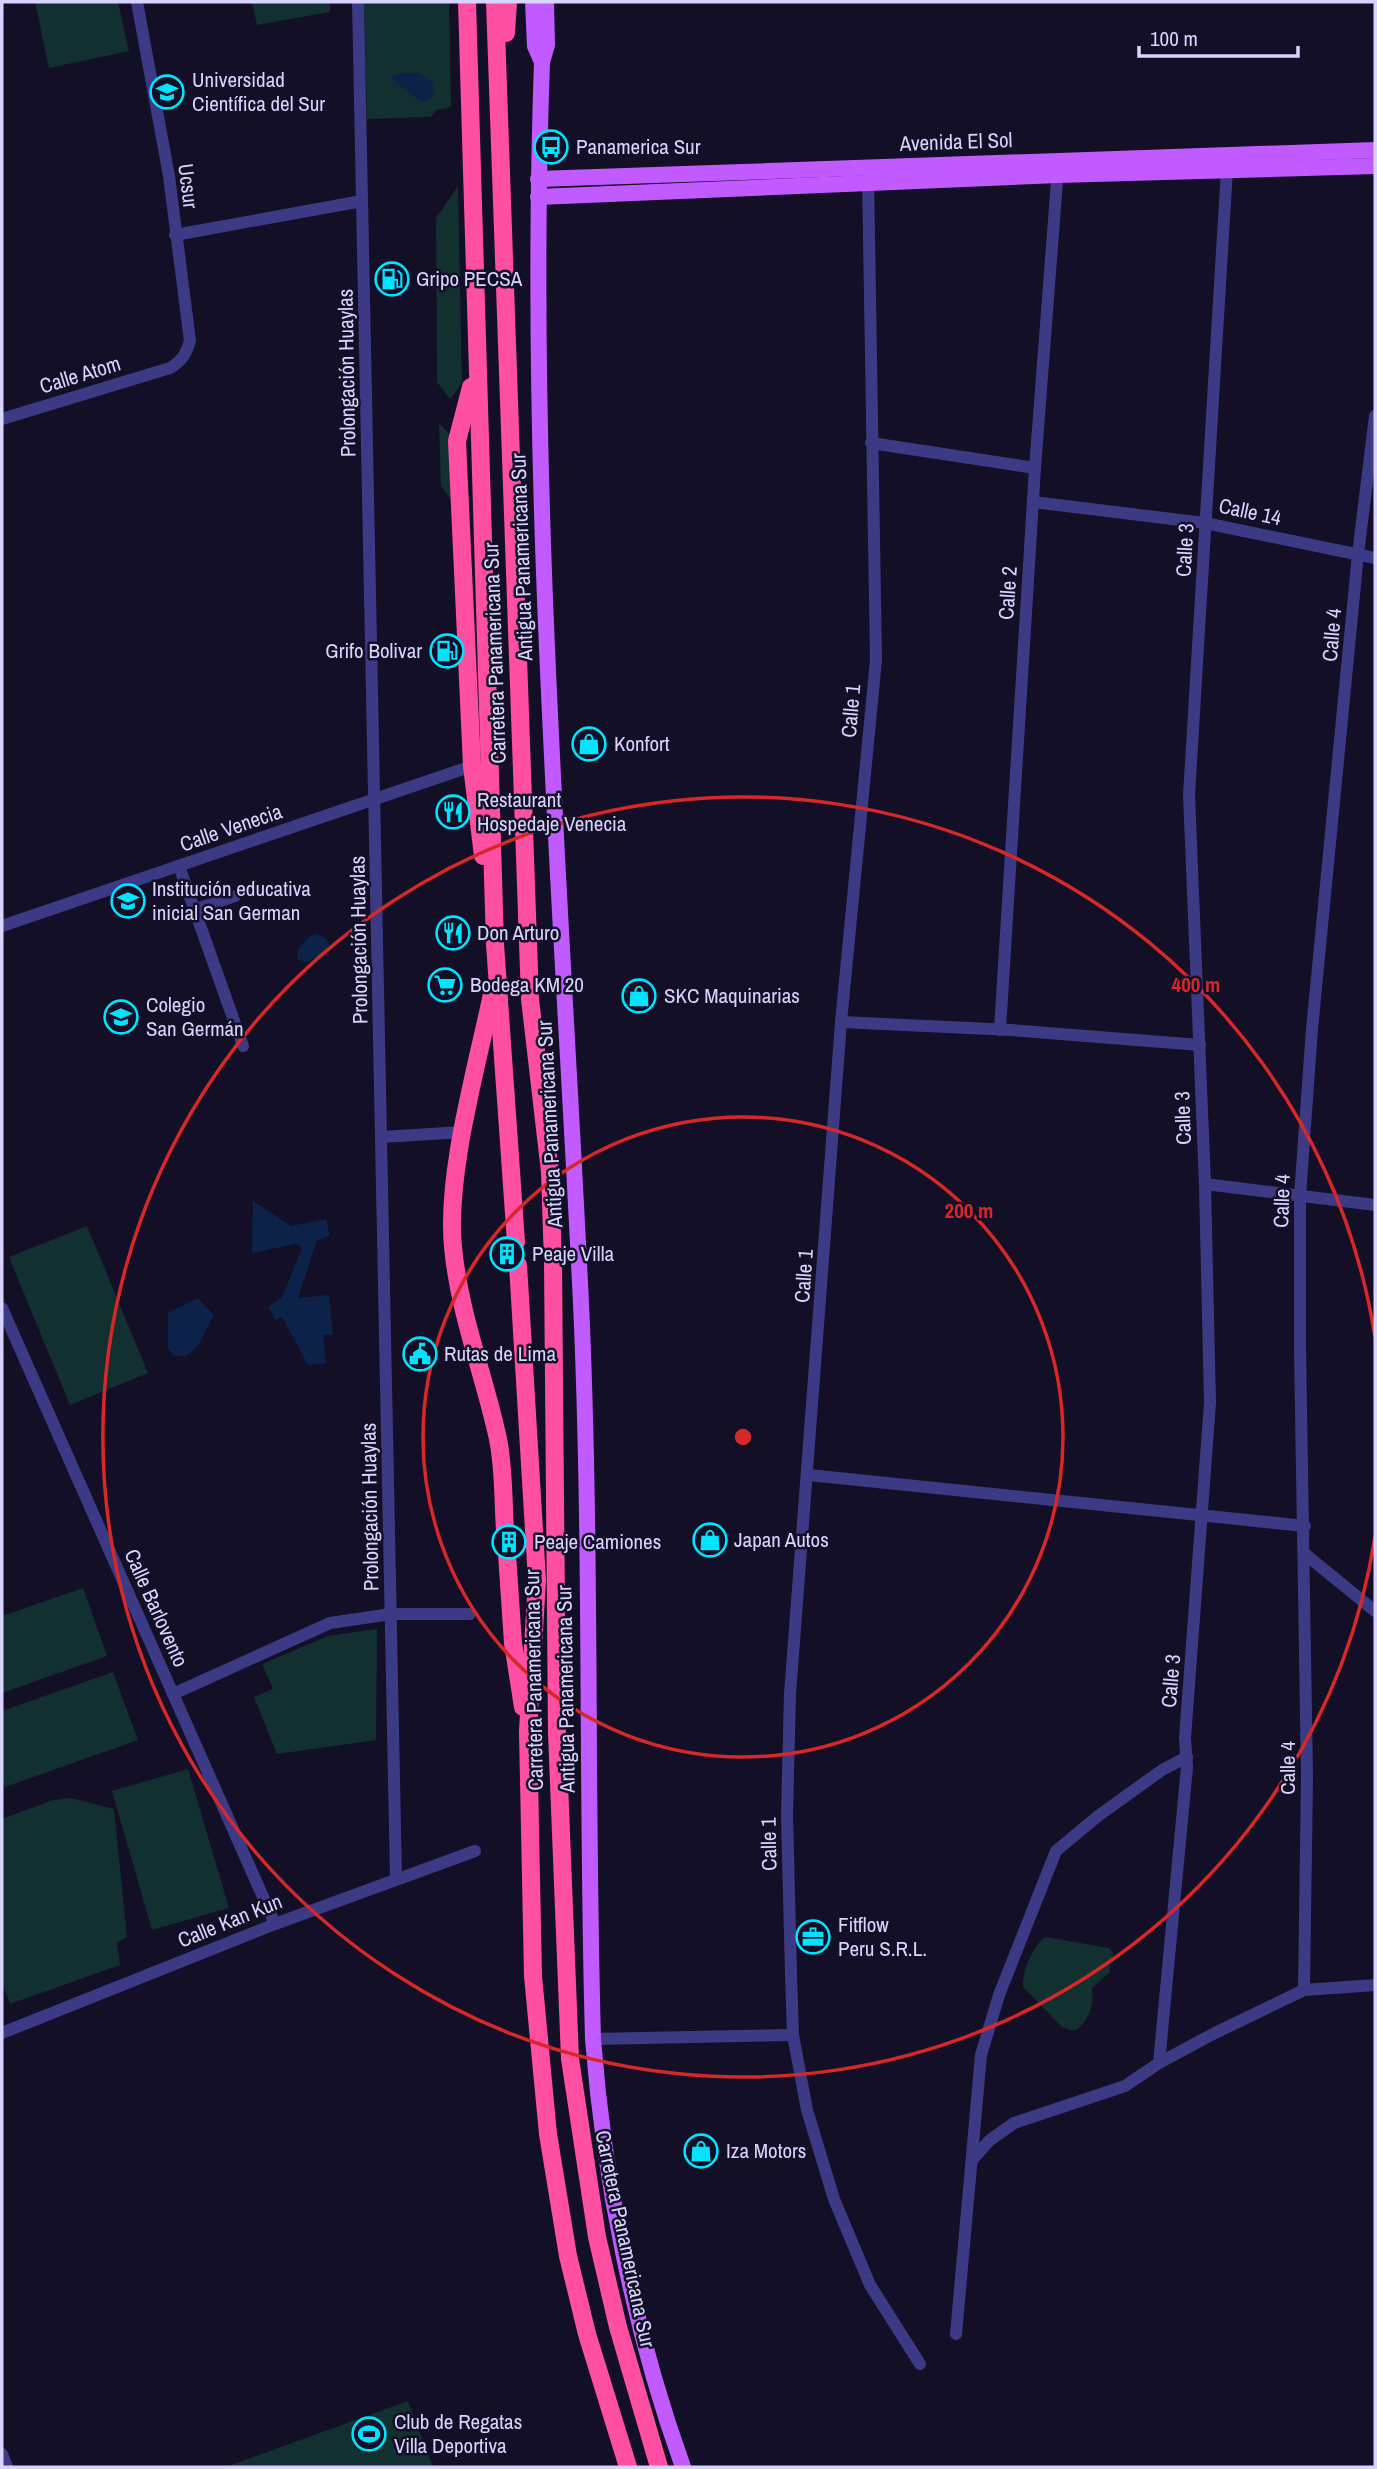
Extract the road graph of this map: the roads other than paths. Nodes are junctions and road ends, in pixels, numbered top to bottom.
1 (137, 2) edge
2 (358, 2) edge
3 (467, 2) edge
4 (495, 2) edge
5 (508, 2) edge
6 (533, 2) edge
7 (546, 2) edge
8 (542, 62) junction
9 (498, 85) junction
10 (1375, 150) edge
11 (868, 165) junction
12 (1375, 166) edge
13 (1059, 167) junction
14 (1227, 169) junction
15 (538, 179) junction
16 (868, 183) junction
17 (538, 197) junction
18 (362, 201) junction
19 (175, 235) junction
20 (477, 366) junction
21 (170, 368) joint
22 (1375, 416) edge
23 (2, 419) edge
24 (871, 443) junction
25 (1035, 468) junction
26 (1033, 502) junction
27 (1205, 523) junction
28 (1358, 554) junction
29 (1375, 558) edge
30 (472, 766) junction
31 (376, 799) junction
32 (179, 866) junction
33 (235, 896) dead end
34 (194, 910) junction
35 (2, 926) edge
36 (495, 944) junction
37 (497, 970) junction
38 (841, 1022) junction
39 (1000, 1030) junction
40 (1200, 1045) junction
41 (243, 1046) dead end
42 (463, 1132) junction
43 (382, 1137) junction
44 (1205, 1184) junction
45 (1300, 1196) junction
46 (1375, 1205) edge
47 (516, 1242) dead end
48 (517, 1265) dead end
49 (2, 1308) edge
50 (809, 1475) junction
51 (1204, 1516) junction
52 (1305, 1526) junction
53 (505, 1530) dead end
54 (507, 1554) dead end
55 (1306, 1554) junction
56 (1375, 1611) edge
57 (470, 1614) dead end
58 (391, 1615) junction
59 (173, 1694) junction
60 (528, 1731) junction
61 (1187, 1757) junction
62 (475, 1851) dead end
63 (396, 1878) junction
64 (275, 1924) junction
65 (1375, 1985) edge
66 (1304, 1990) junction
67 (2, 2033) edge
68 (793, 2035) junction
69 (593, 2039) junction
70 (1159, 2063) junction
71 (973, 2160) junction
72 (956, 2334) dead end
73 (920, 2364) dead end
74 (2, 2454) edge
75 (7, 2467) edge
76 (628, 2467) edge
77 (659, 2467) edge
78 (683, 2467) edge

1 - 19 street, Ucsur
2 - 18 street, Prolongación Huaylas
3 - 20 highway, Carretera Panamericana Sur
4 - 9 highway, Carretera Panamericana Sur
5 - 9 highway
6 - 8 main road, Antigua Panamericana Sur
7 - 8 main road, Antigua Panamericana Sur
8 - 15 main road, Antigua Panamericana Sur
9 - 77 highway, Carretera Panamericana Sur
10 - 13 main road, Avenida El Sol
11 - 13 main road, Avenida El Sol
11 - 15 main road, Avenida El Sol
11 - 16 street, Calle 1
12 - 14 main road, Avenida El Sol
13 - 14 main road, Avenida El Sol
13 - 16 main road, Avenida El Sol
13 - 25 street, Calle 2
14 - 27 street, Calle 3
15 - 17 main road, Antigua Panamericana Sur
16 - 17 main road, Avenida El Sol
16 - 24 street, Calle 1
17 - 69 main road, Antigua Panamericana Sur
18 - 19 street
18 - 31 street, Prolongación Huaylas
19 - 21 street, Ucsur
20 - 30 highway
20 - 36 highway, Carretera Panamericana Sur
21 - 23 street, Calle Atom
22 - 28 street, Calle 4
24 - 25 street
24 - 38 street, Calle 1
25 - 26 street, Calle 2
26 - 27 street, Calle 14
26 - 39 street, Calle 2
27 - 28 street, Calle 14
27 - 40 street, Calle 3
28 - 29 street, Calle 14
28 - 45 street, Calle 4
30 - 31 street, Calle Venecia
30 - 36 highway
31 - 32 street, Calle Venecia
31 - 43 street, Prolongación Huaylas
32 - 34 street
32 - 35 street, Calle Venecia
33 - 34 street
34 - 41 street
36 - 37 highway, Carretera Panamericana Sur
37 - 42 highway, Carretera Panamericana Sur
37 - 47 highway, Carretera Panamericana Sur
38 - 39 street
38 - 50 street, Calle 1
39 - 40 street
40 - 44 street, Calle 3
42 - 43 street
42 - 53 highway, Carretera Panamericana Sur
43 - 58 street, Prolongación Huaylas
44 - 45 street
44 - 51 street, Calle 3
45 - 46 street
45 - 52 street, Calle 4
48 - 60 highway, Carretera Panamericana Sur
49 - 59 street, Calle Barlovento
50 - 51 street
50 - 68 street, Calle 1
51 - 52 street
51 - 61 street, Calle 3
52 - 55 street, Calle 4
54 - 60 highway, Carretera Panamericana Sur
55 - 56 street
55 - 66 street, Calle 4
57 - 58 street
58 - 59 street
58 - 63 street, Prolongación Huaylas
59 - 64 street, Calle Barlovento
60 - 76 highway, Carretera Panamericana Sur
61 - 70 street, Calle 3
61 - 71 street
62 - 63 street, Calle Kan Kun
63 - 64 street, Calle Kan Kun
64 - 67 street, Calle Kan Kun
65 - 66 street
66 - 70 street
68 - 69 street
68 - 73 street, Calle 1
69 - 78 main road, Antigua Panamericana Sur
70 - 71 street
71 - 72 street
74 - 75 street

